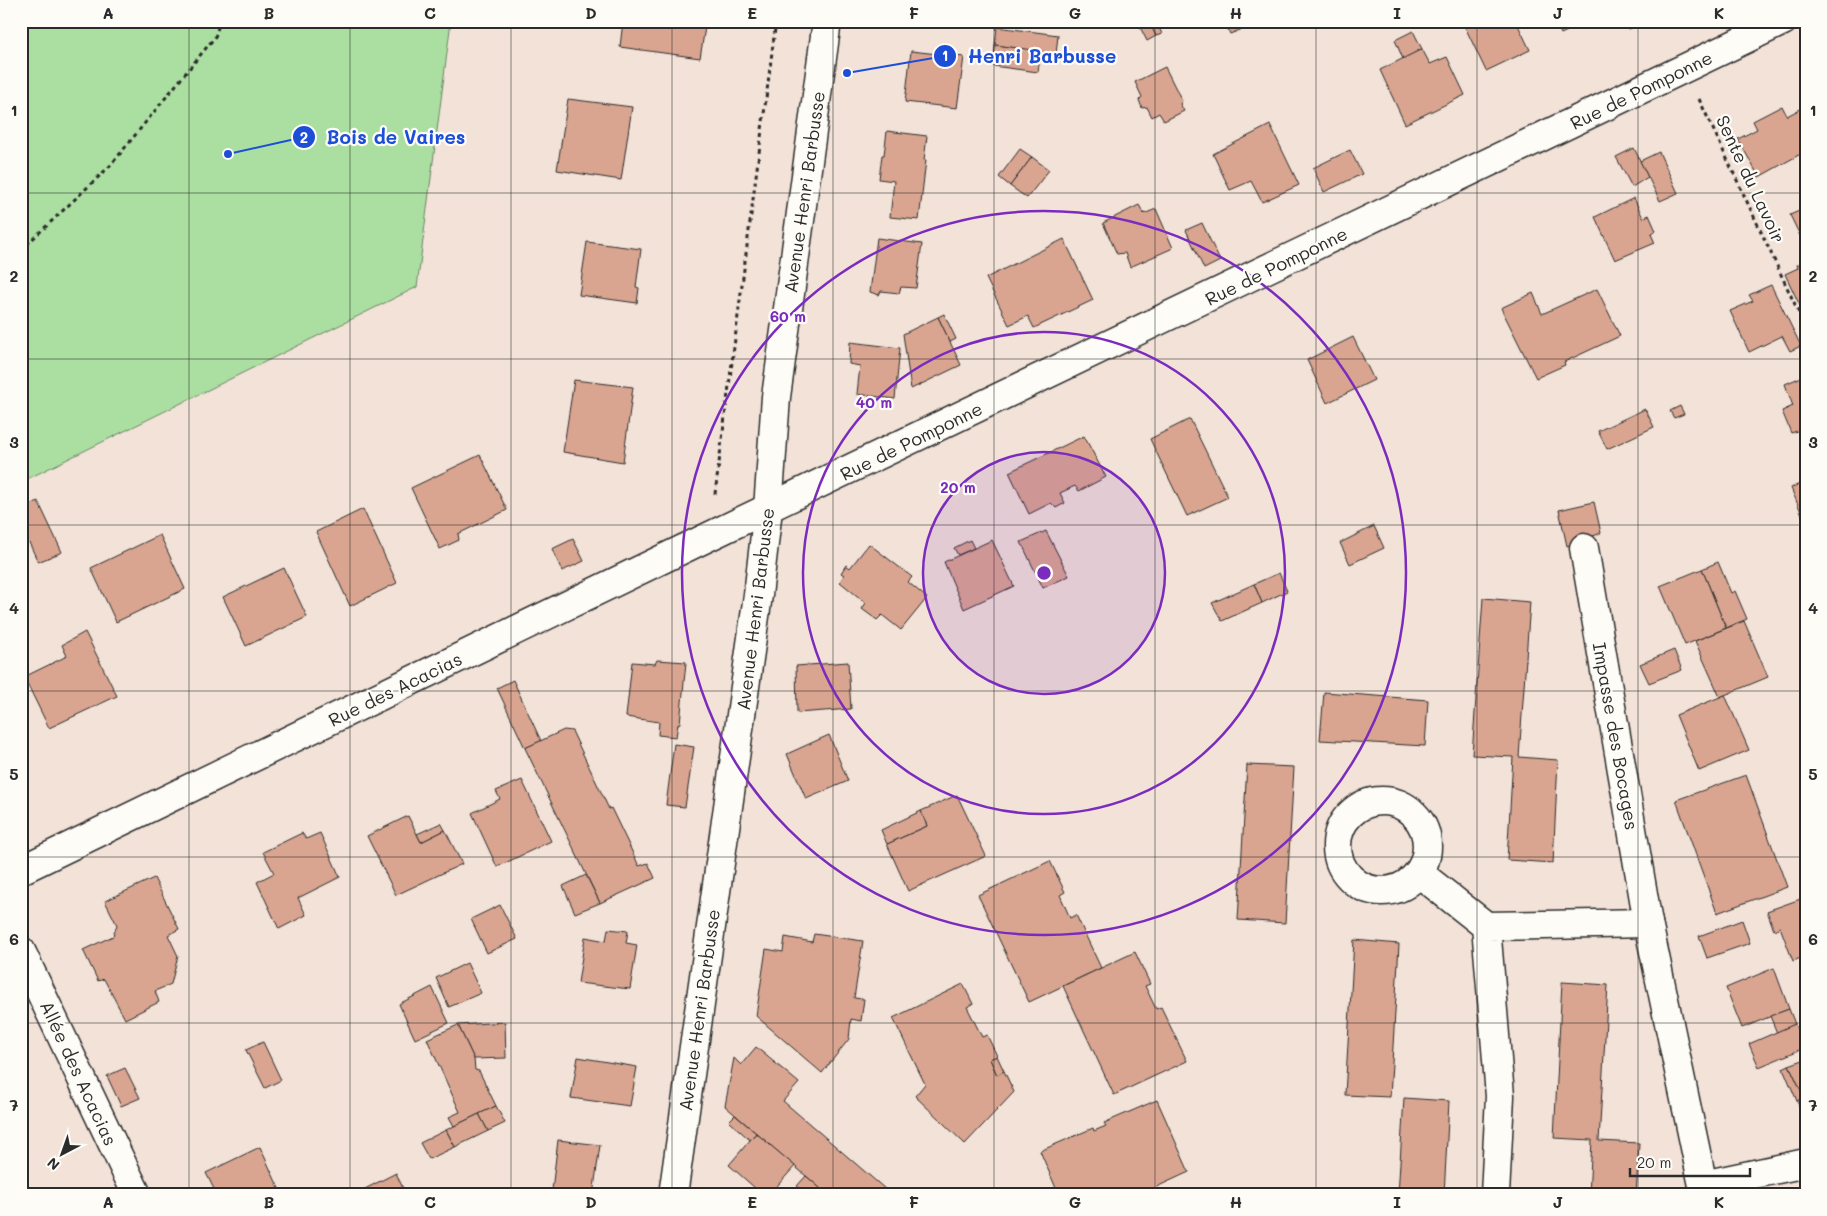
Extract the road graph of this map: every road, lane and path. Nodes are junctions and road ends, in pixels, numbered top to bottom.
1 (220, 21) edge
2 (776, 21) edge
3 (827, 21) edge
4 (1784, 21) edge
5 (1685, 69) junction
6 (21, 250) edge
7 (1806, 328) edge
8 (768, 509) junction
9 (710, 536) junction
10 (1584, 548) dead end
11 (21, 870) edge
12 (1419, 872) dead end
13 (1648, 923) junction
14 (1486, 926) junction
15 (21, 951) edge
16 (1806, 1163) edge
17 (1704, 1190) edge
18 (137, 1195) edge
19 (673, 1195) edge
20 (1495, 1195) edge

1 - 6 path
2 - 9 path
3 - 8 street, Avenue Henri Barbusse
4 - 5 street, Rue de Pomponne
5 - 7 path, Sente du Lavoir
5 - 8 street, Rue de Pomponne
8 - 9 street, Rue des Acacias
8 - 19 street, Avenue Henri Barbusse
9 - 11 street, Rue des Acacias
10 - 13 street, Impasse des Bocages
12 - 14 street
13 - 14 street
13 - 17 street, Impasse des Bocages
14 - 20 street
15 - 18 street, Allée des Acacias
16 - 17 street

